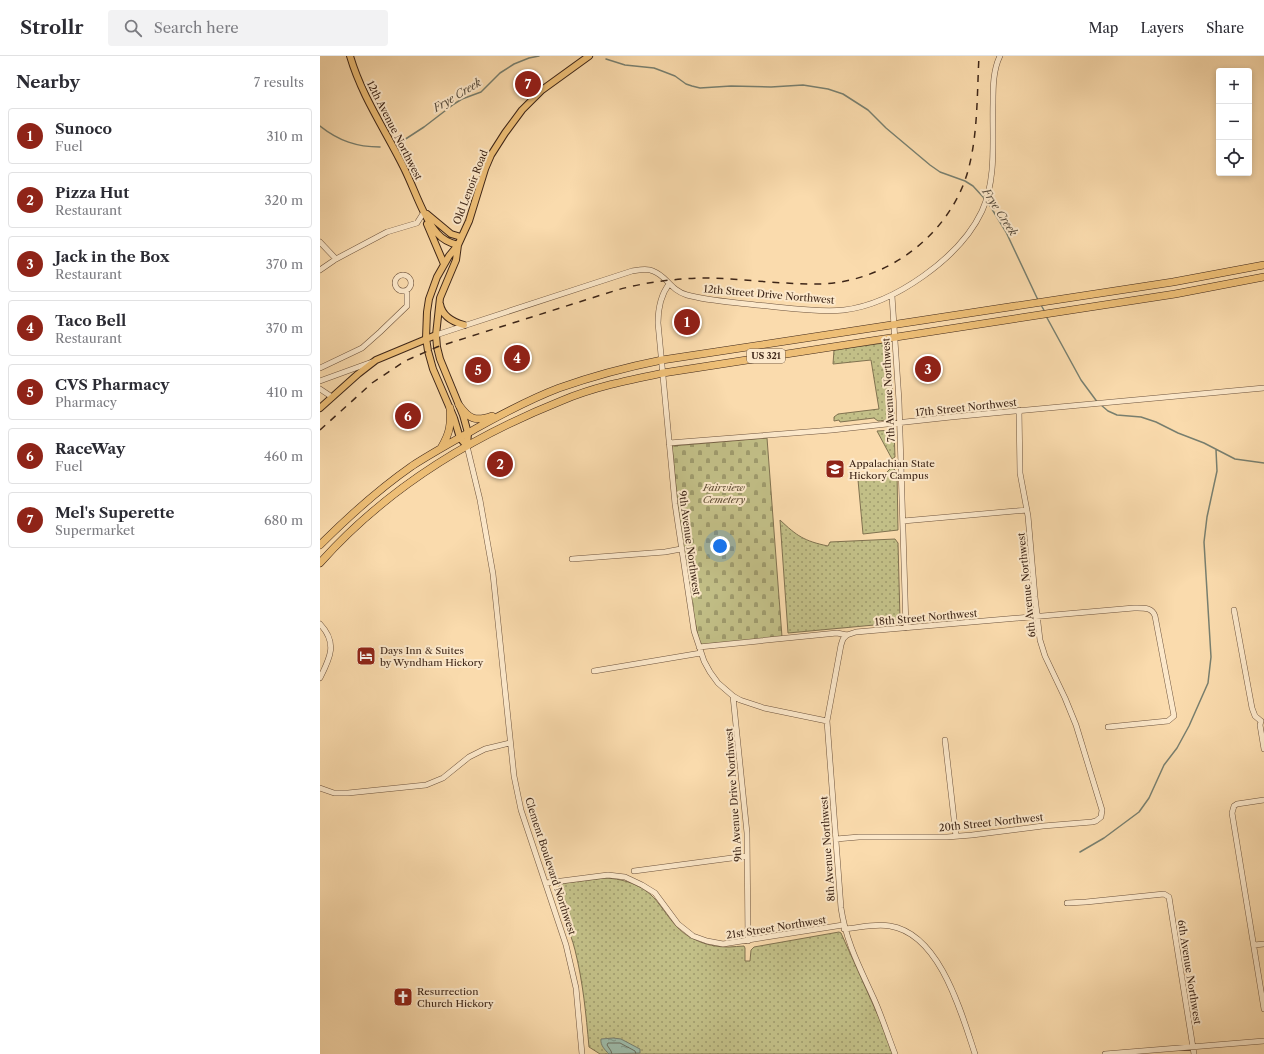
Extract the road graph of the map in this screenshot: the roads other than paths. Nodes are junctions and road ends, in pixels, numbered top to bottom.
1 (350, 56) edge
2 (589, 56) edge
3 (1000, 56) edge
4 (424, 212) junction
5 (461, 237) junction
6 (320, 242) edge
7 (458, 245) junction
8 (336, 260) junction
9 (444, 264) junction
10 (1264, 265) edge
11 (320, 270) edge
12 (1264, 277) edge
13 (669, 284) junction
14 (407, 290) dead end
15 (892, 296) junction
16 (440, 298) junction
17 (894, 324) junction
18 (464, 325) junction
19 (436, 335) junction
20 (895, 336) junction
21 (426, 338) junction
22 (376, 360) junction
23 (662, 360) junction
24 (320, 368) edge
25 (663, 373) junction
26 (320, 381) edge
27 (1264, 388) edge
28 (320, 389) edge
29 (452, 389) junction
30 (444, 395) junction
31 (332, 397) junction
32 (459, 405) junction
33 (320, 407) edge
34 (450, 408) junction
35 (1019, 410) junction
36 (505, 412) junction
37 (899, 423) junction
38 (468, 433) junction
39 (460, 438) junction
40 (669, 443) junction
41 (467, 446) junction
42 (441, 448) junction
43 (1027, 510) junction
44 (903, 521) junction
45 (320, 545) edge
46 (682, 549) junction
47 (572, 559) dead end
48 (320, 563) edge
49 (1234, 610) dead end
50 (1036, 616) junction
51 (320, 624) edge
52 (906, 628) junction
53 (847, 635) junction
54 (699, 647) junction
55 (701, 653) junction
56 (594, 671) dead end
57 (320, 678) edge
58 (733, 696) junction
59 (1263, 720) edge
60 (827, 721) junction
61 (1108, 727) dead end
62 (945, 740) dead end
63 (510, 743) junction
64 (1264, 749) edge
65 (320, 788) edge
66 (1264, 800) edge
67 (1100, 819) joint
68 (956, 836) junction
69 (836, 839) junction
70 (747, 856) junction
71 (634, 871) dead end
72 (546, 883) junction
73 (1067, 903) dead end
74 (844, 927) junction
75 (748, 941) junction
76 (1264, 944) edge
77 (1254, 945) junction
78 (1264, 1009) edge
79 (1264, 1041) edge
80 (1193, 1046) junction
81 (582, 1054) edge
82 (895, 1054) edge
83 (975, 1054) edge
84 (1105, 1054) edge
85 (1194, 1054) edge

1 - 4 main road, 12th Avenue Northwest
2 - 5 main road, Old Lenoir Road
3 - 15 street, 12th Street Drive Northwest
4 - 5 main road, 12th Avenue Northwest
4 - 7 main road, 12th Avenue Northwest
4 - 8 street
4 - 9 main road, 12th Avenue Northwest
5 - 7 main road, Old Lenoir Road
6 - 8 street
7 - 9 main road, Old Lenoir Road
7 - 16 main road, Old Lenoir Road
8 - 11 street
9 - 21 main road, Old Lenoir Road
10 - 17 highway, US 321
12 - 20 highway, US 321
13 - 15 street, 12th Street Drive Northwest
13 - 18 street, 12th Street Drive Northwest
13 - 23 street, 9th Avenue Northwest
14 - 24 street
15 - 17 street, 7th Avenue Northwest
16 - 18 main road
16 - 19 main road, Old Lenoir Road
17 - 20 street, 7th Avenue Northwest
17 - 23 highway, US 321
18 - 19 street, 12th Street Drive Northwest
19 - 21 main road, 12th Street Drive Northwest
19 - 29 main road, Clement Boulevard Northwest
20 - 25 highway, US 321
20 - 37 street, 7th Avenue Northwest
21 - 22 main road
21 - 30 main road, Clement Boulevard Northwest
22 - 26 street
22 - 31 main road
23 - 25 street, 9th Avenue Northwest
23 - 36 highway, US 321
25 - 40 street, 9th Avenue Northwest
25 - 41 highway, US 321
27 - 35 street, 17th Street Northwest
28 - 31 street
29 - 30 street
29 - 32 main road, Clement Boulevard Northwest
30 - 34 main road, Clement Boulevard Northwest
31 - 33 main road
32 - 36 highway
32 - 38 main road, Clement Boulevard Northwest
34 - 39 main road, Clement Boulevard Northwest
34 - 42 highway
35 - 37 street, 17th Street Northwest
35 - 43 street, 6th Avenue Northwest
36 - 38 highway, US 321
37 - 40 street, 17th Street Northwest
37 - 44 street, 7th Avenue Northwest
38 - 39 highway, US 321
38 - 41 main road, Clement Boulevard Northwest
39 - 41 main road, Clement Boulevard Northwest
39 - 42 highway, US 321
40 - 46 street, 9th Avenue Northwest
41 - 48 highway, US 321
41 - 63 street, Clement Boulevard Northwest
42 - 45 highway, US 321
43 - 44 street
43 - 50 street, 6th Avenue Northwest
44 - 52 street, 7th Avenue Northwest
46 - 47 street
46 - 54 street, 9th Avenue Northwest
49 - 59 street
50 - 52 street, 18th Street Northwest
50 - 61 street, 18th Street Northwest
50 - 67 street, 6th Avenue Northwest
51 - 57 street
52 - 53 street, 18th Street Northwest
53 - 54 street, 18th Street Northwest
53 - 60 street, 8th Avenue Northwest
54 - 55 street, 9th Avenue Northwest
55 - 56 street
55 - 58 street, 9th Avenue Northwest
58 - 60 street, 9th Avenue Northwest
58 - 70 street, 9th Avenue Drive Northwest
59 - 64 street
60 - 69 street, 8th Avenue Northwest
62 - 68 street
63 - 65 street
63 - 72 street, Clement Boulevard Northwest
66 - 77 street
67 - 68 street, 20th Street Northwest
68 - 69 street, 20th Street Northwest
69 - 74 street, 8th Avenue Northwest
70 - 71 street
70 - 75 street, 9th Avenue Drive Northwest
72 - 75 street, 21st Street Northwest
72 - 81 street, Clement Boulevard Northwest
73 - 80 street, 6th Avenue Northwest
74 - 75 street, 21st Street Northwest
74 - 82 street, 8th Avenue Northwest
74 - 83 street, 21st Street Northwest
76 - 77 street
77 - 78 street
79 - 80 street
80 - 84 street
80 - 85 street, 6th Avenue Northwest

